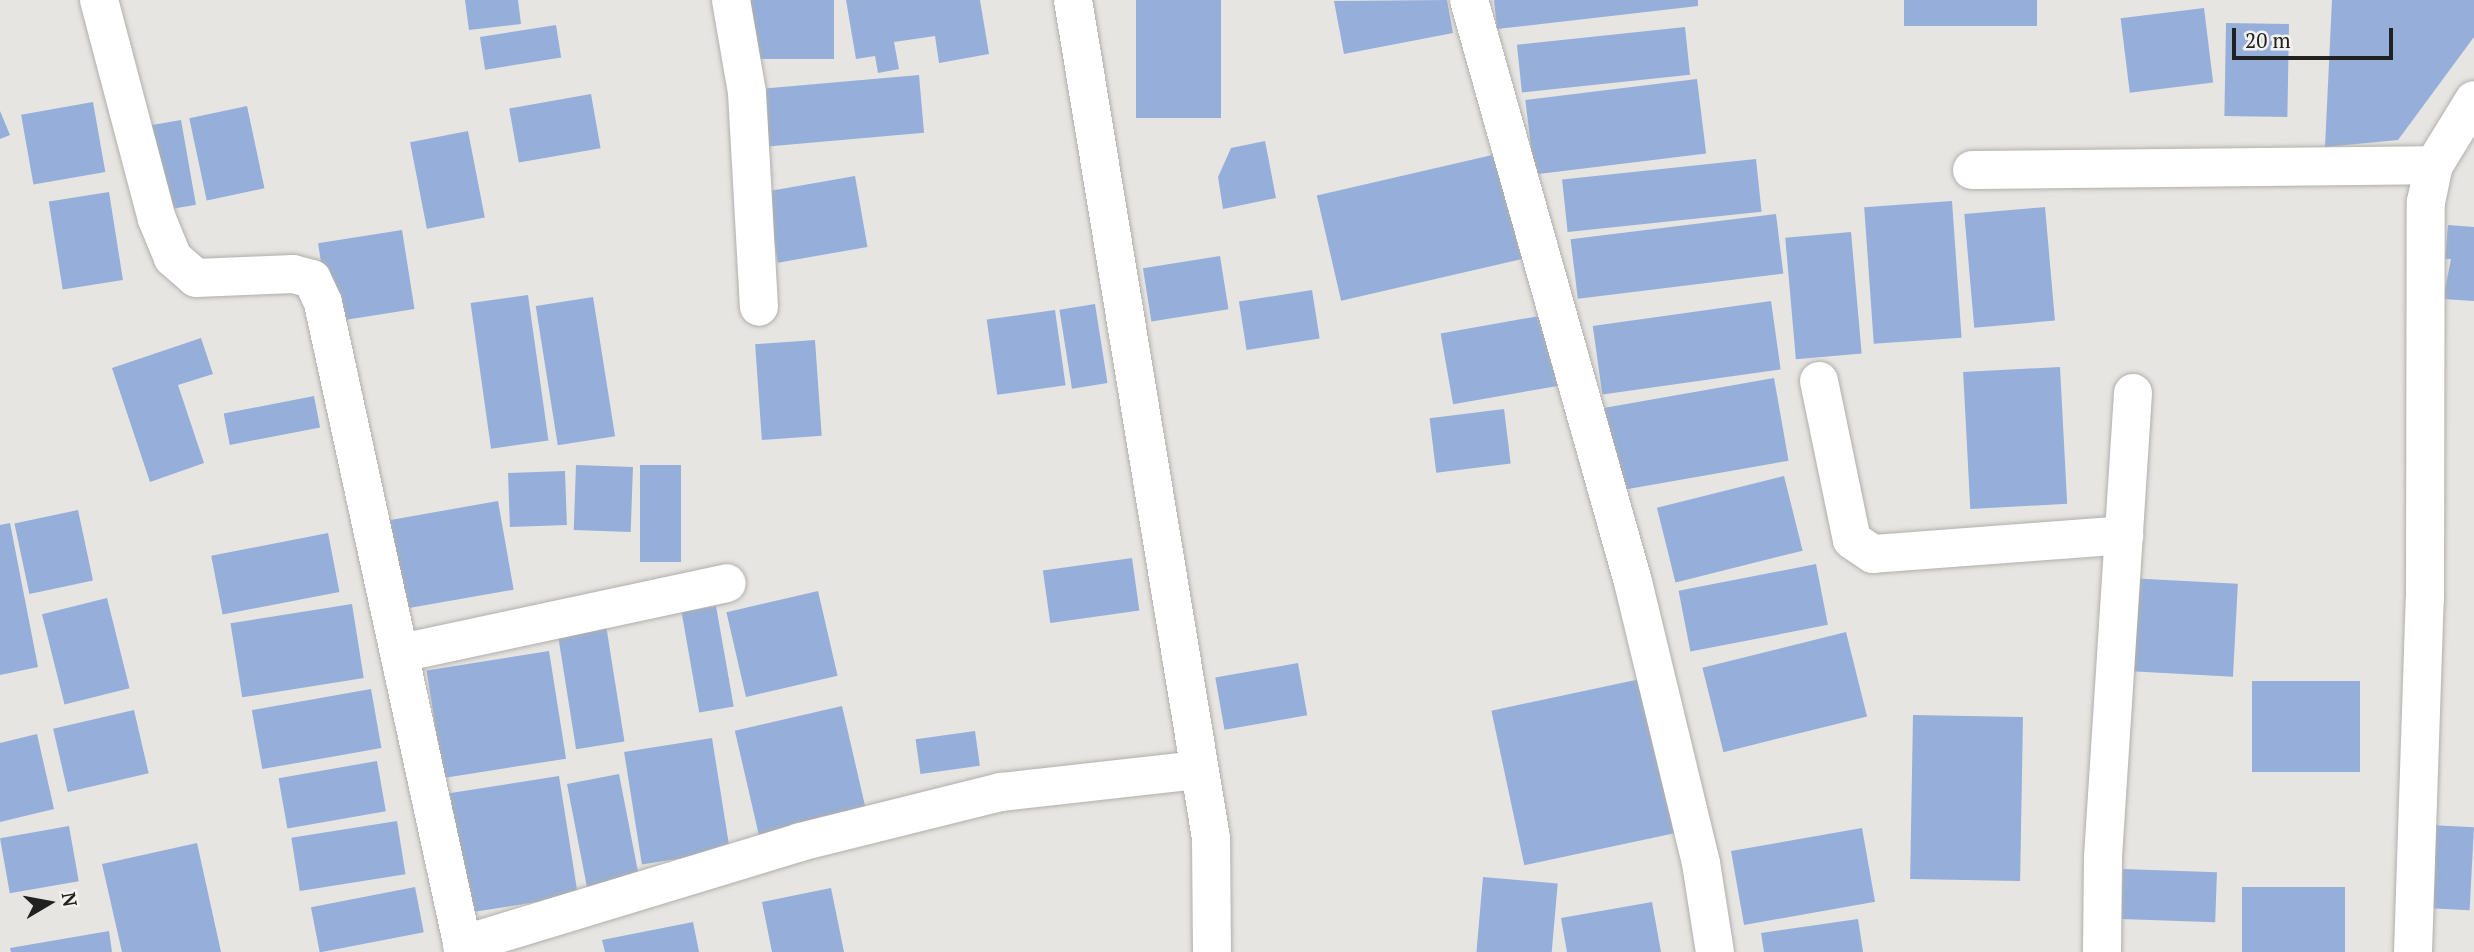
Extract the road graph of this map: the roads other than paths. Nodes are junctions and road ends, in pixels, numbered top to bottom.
1 (99, 0) edge
2 (732, 0) edge
3 (1073, 0) edge
4 (1469, 0) edge
5 (2474, 100) edge
6 (2434, 165) junction
7 (1972, 170) dead end
8 (760, 307) dead end
9 (1819, 382) dead end
10 (2133, 393) dead end
11 (2124, 535) junction
12 (727, 583) dead end
13 (401, 653) junction
14 (1196, 770) junction
15 (463, 949) edge
16 (1212, 952) edge
17 (1716, 952) edge
18 (2102, 952) edge
19 (2413, 952) edge

1 - 13 street
2 - 8 street
3 - 14 street
4 - 17 street
5 - 6 street
6 - 7 street
6 - 19 street
9 - 11 street
10 - 11 street
11 - 18 street
12 - 13 street
13 - 15 street
14 - 15 street
14 - 16 street

